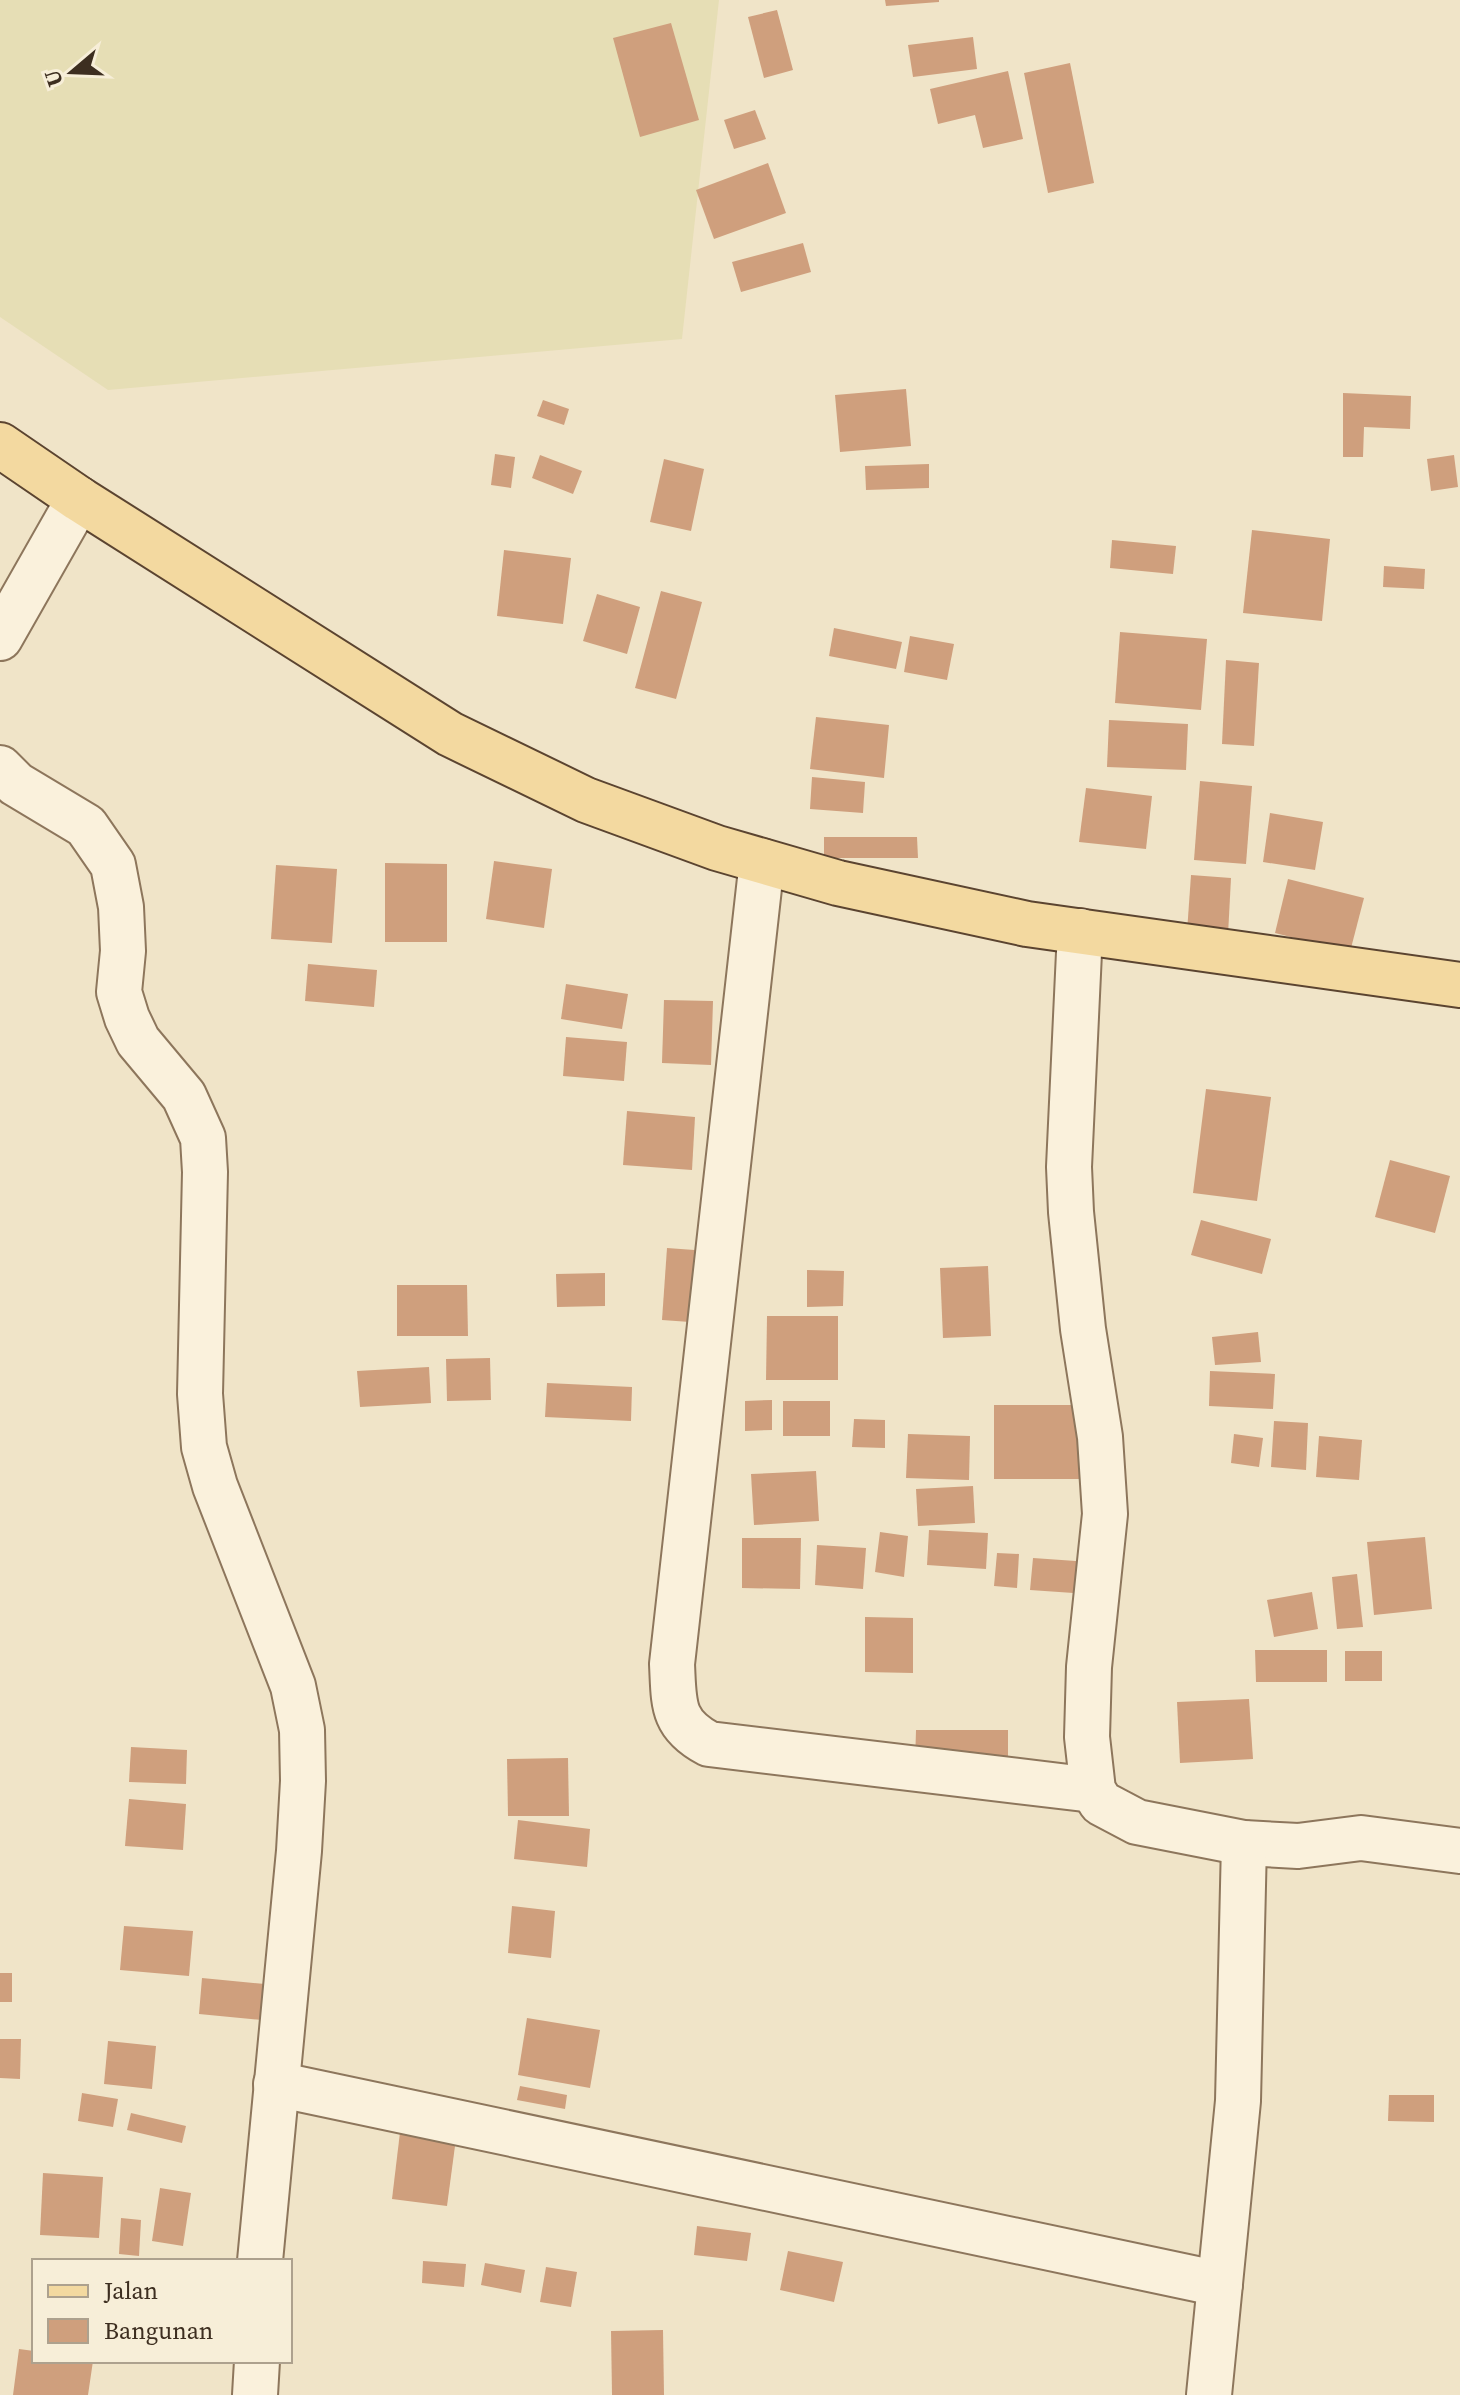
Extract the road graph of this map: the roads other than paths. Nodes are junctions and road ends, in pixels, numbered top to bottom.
1 (0, 445) edge
2 (79, 499) junction
3 (0, 638) edge
4 (0, 768) edge
5 (762, 861) junction
6 (1080, 931) junction
7 (1460, 985) edge
8 (1093, 1790) junction
9 (1244, 1843) junction
10 (1460, 1851) edge
11 (276, 2084) junction
12 (260, 2259) edge
13 (1220, 2284) junction
14 (257, 2363) edge
15 (255, 2395) edge
16 (1209, 2395) edge

1 - 2 main road
2 - 3 street
2 - 5 main road
4 - 11 street
5 - 6 main road
5 - 8 street
6 - 7 main road
6 - 8 street
8 - 9 street
9 - 10 street
9 - 13 street
11 - 12 street
11 - 13 street
13 - 16 street
14 - 15 street

